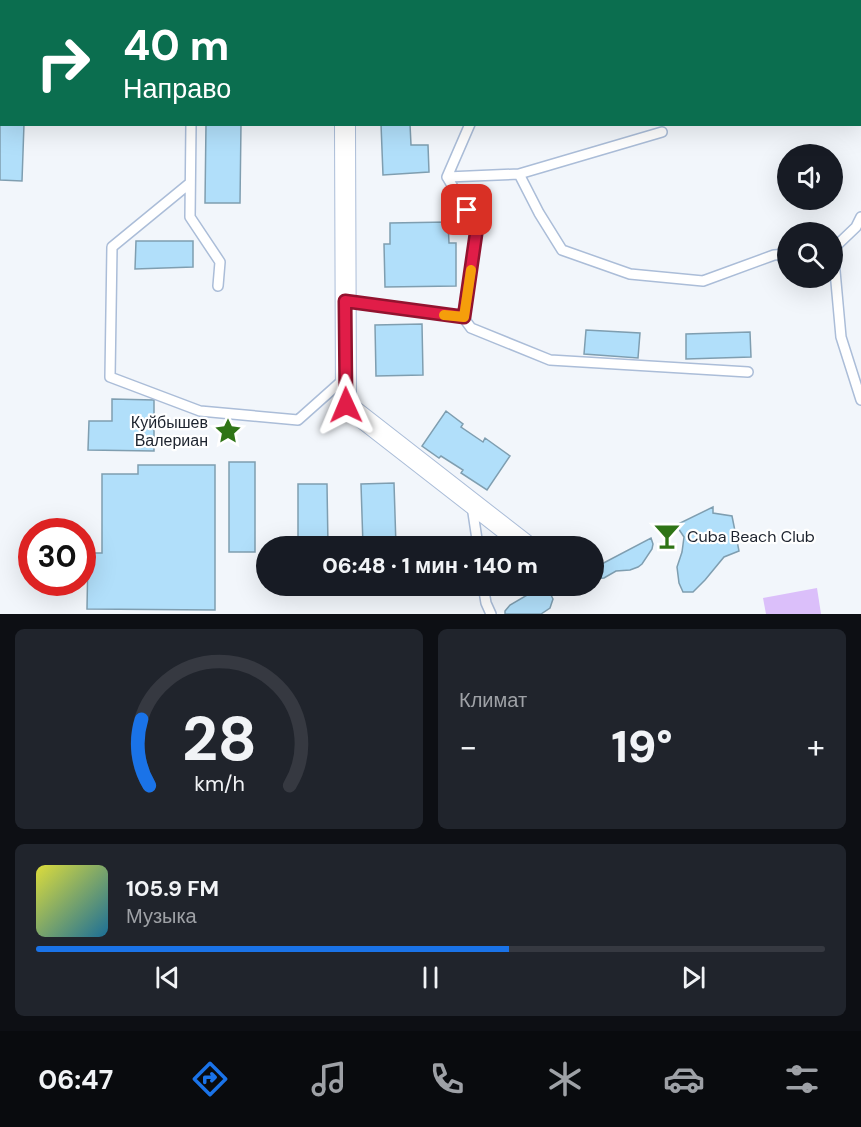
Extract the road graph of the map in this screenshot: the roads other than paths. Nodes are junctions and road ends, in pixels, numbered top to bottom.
1 (191, 126) edge
2 (345, 126) edge
3 (469, 126) edge
4 (662, 132) dead end
5 (519, 174) junction
6 (447, 177) junction
7 (190, 183) junction
8 (861, 216) edge
9 (777, 255) edge
10 (218, 286) dead end
11 (345, 301) junction
12 (464, 317) junction
13 (748, 372) dead end
14 (345, 377) junction
15 (861, 400) edge
16 (472, 503) junction
17 (477, 536) edge
18 (514, 536) edge
19 (485, 596) edge
20 (491, 614) edge

1 - 7 lane
2 - 11 street
3 - 6 lane
4 - 5 lane
5 - 6 lane
5 - 9 lane
6 - 12 lane
7 - 10 lane
7 - 14 lane
8 - 15 lane
11 - 12 lane
11 - 14 street
12 - 13 lane
14 - 16 street
16 - 17 lane
16 - 18 street
19 - 20 lane

